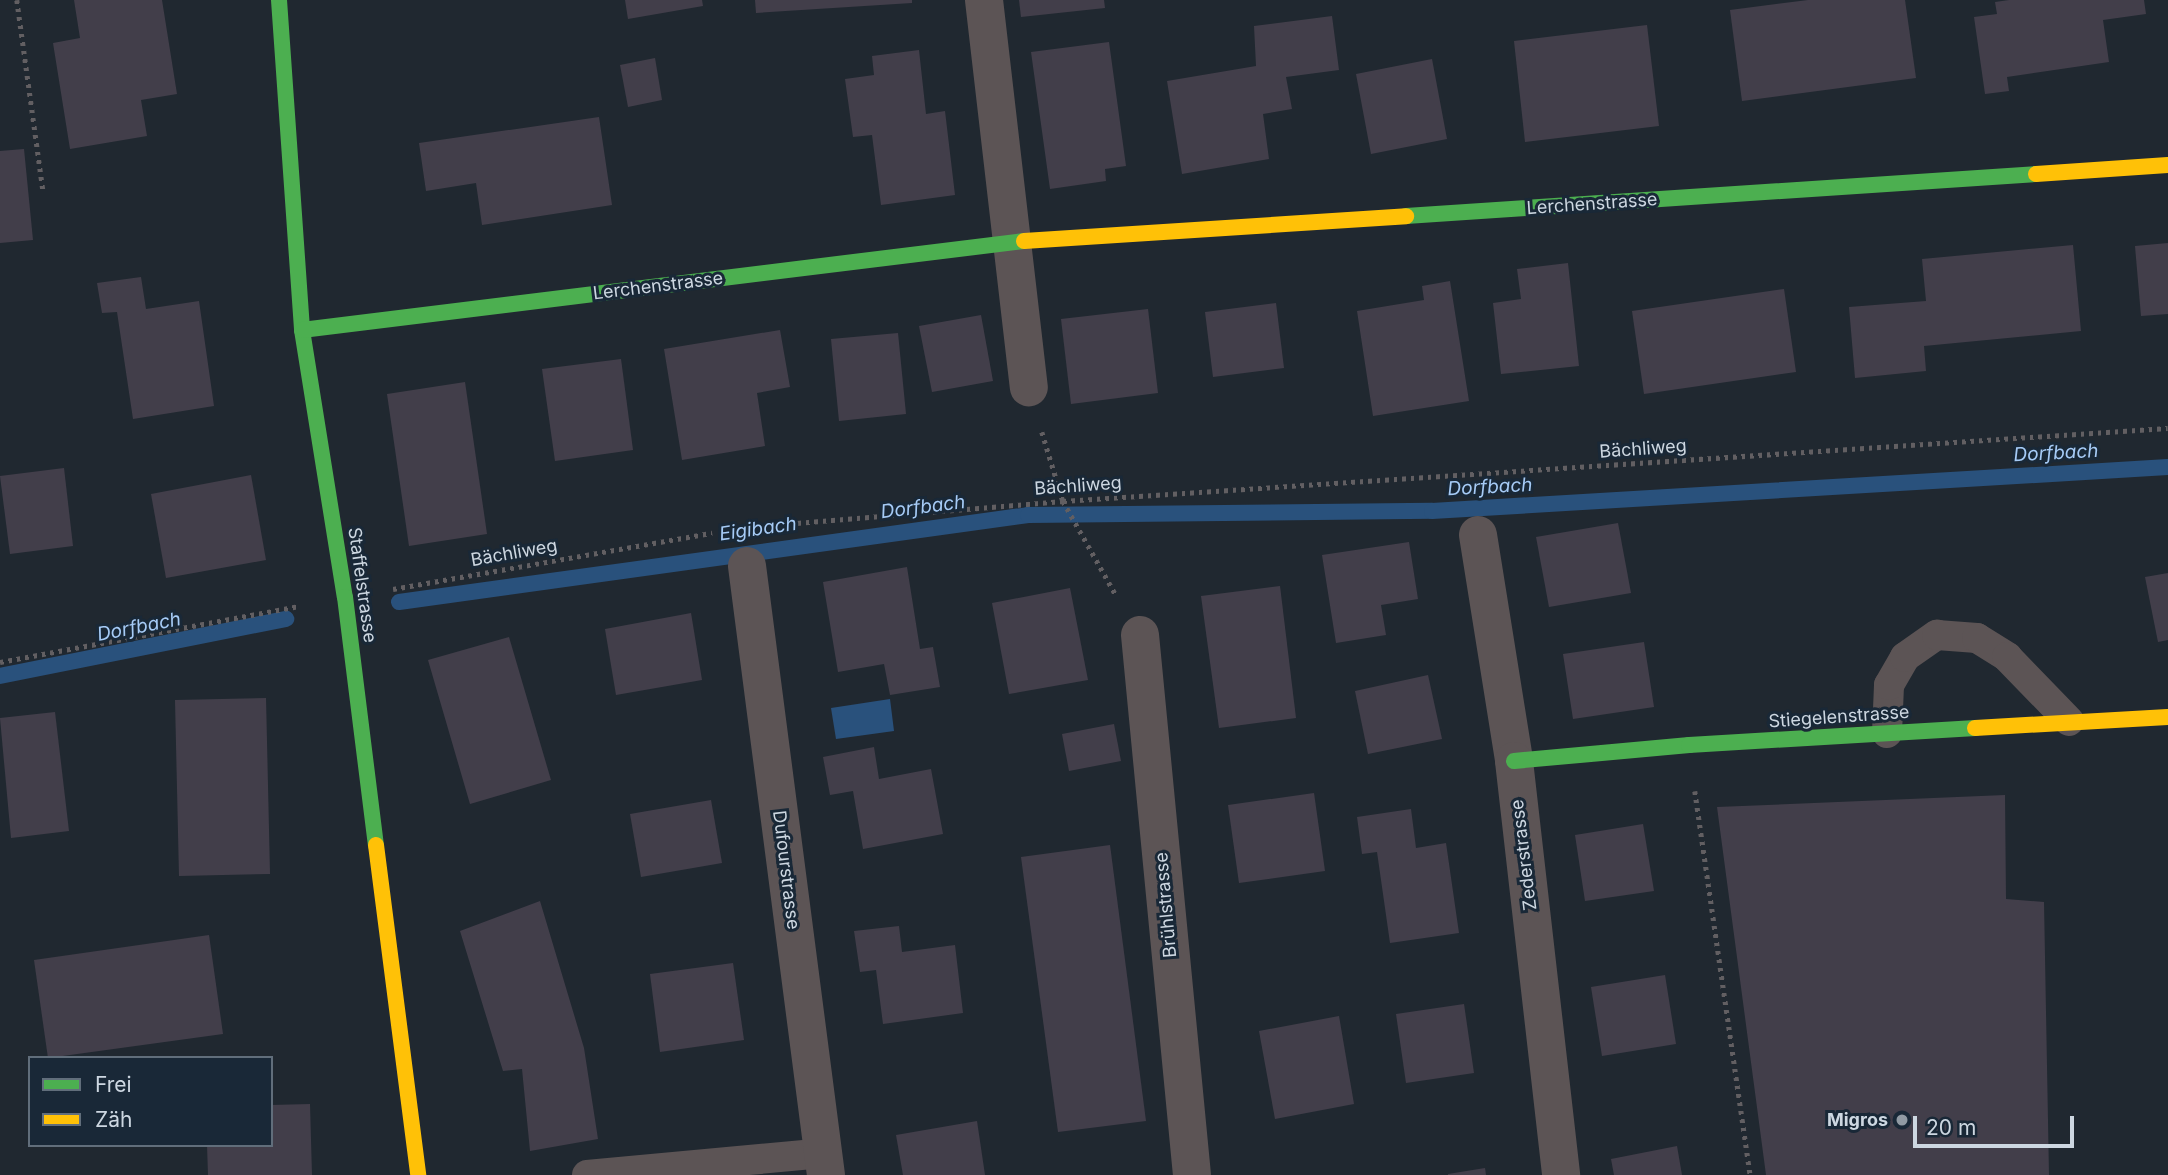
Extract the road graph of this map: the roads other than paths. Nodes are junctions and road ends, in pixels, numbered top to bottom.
1 (279, 0) edge
2 (984, 0) edge
3 (2168, 165) edge
4 (1015, 242) junction
5 (302, 330) junction
6 (1029, 387) road end
7 (1478, 535) dead end
8 (747, 566) dead end
9 (1140, 635) road end
10 (2168, 717) edge
11 (2069, 721) junction
12 (1887, 733) junction
13 (1514, 761) junction
14 (825, 1164) edge
15 (418, 1175) edge
16 (587, 1175) edge
17 (1192, 1175) edge
18 (1561, 1175) edge

1 - 5 street, Staffelstrasse
2 - 4 street
3 - 4 street, Lerchenstrasse
4 - 5 street, Lerchenstrasse
4 - 6 street
5 - 15 street, Staffelstrasse
7 - 13 street, Zederstrasse
8 - 14 street, Dufourstrasse
9 - 17 street, Brühlstrasse
10 - 11 street, Stiegelenstrasse
11 - 12 street, Stiegelenstrasse
11 - 12 lane
12 - 13 street, Stiegelenstrasse
13 - 18 street, Zederstrasse
14 - 16 lane

